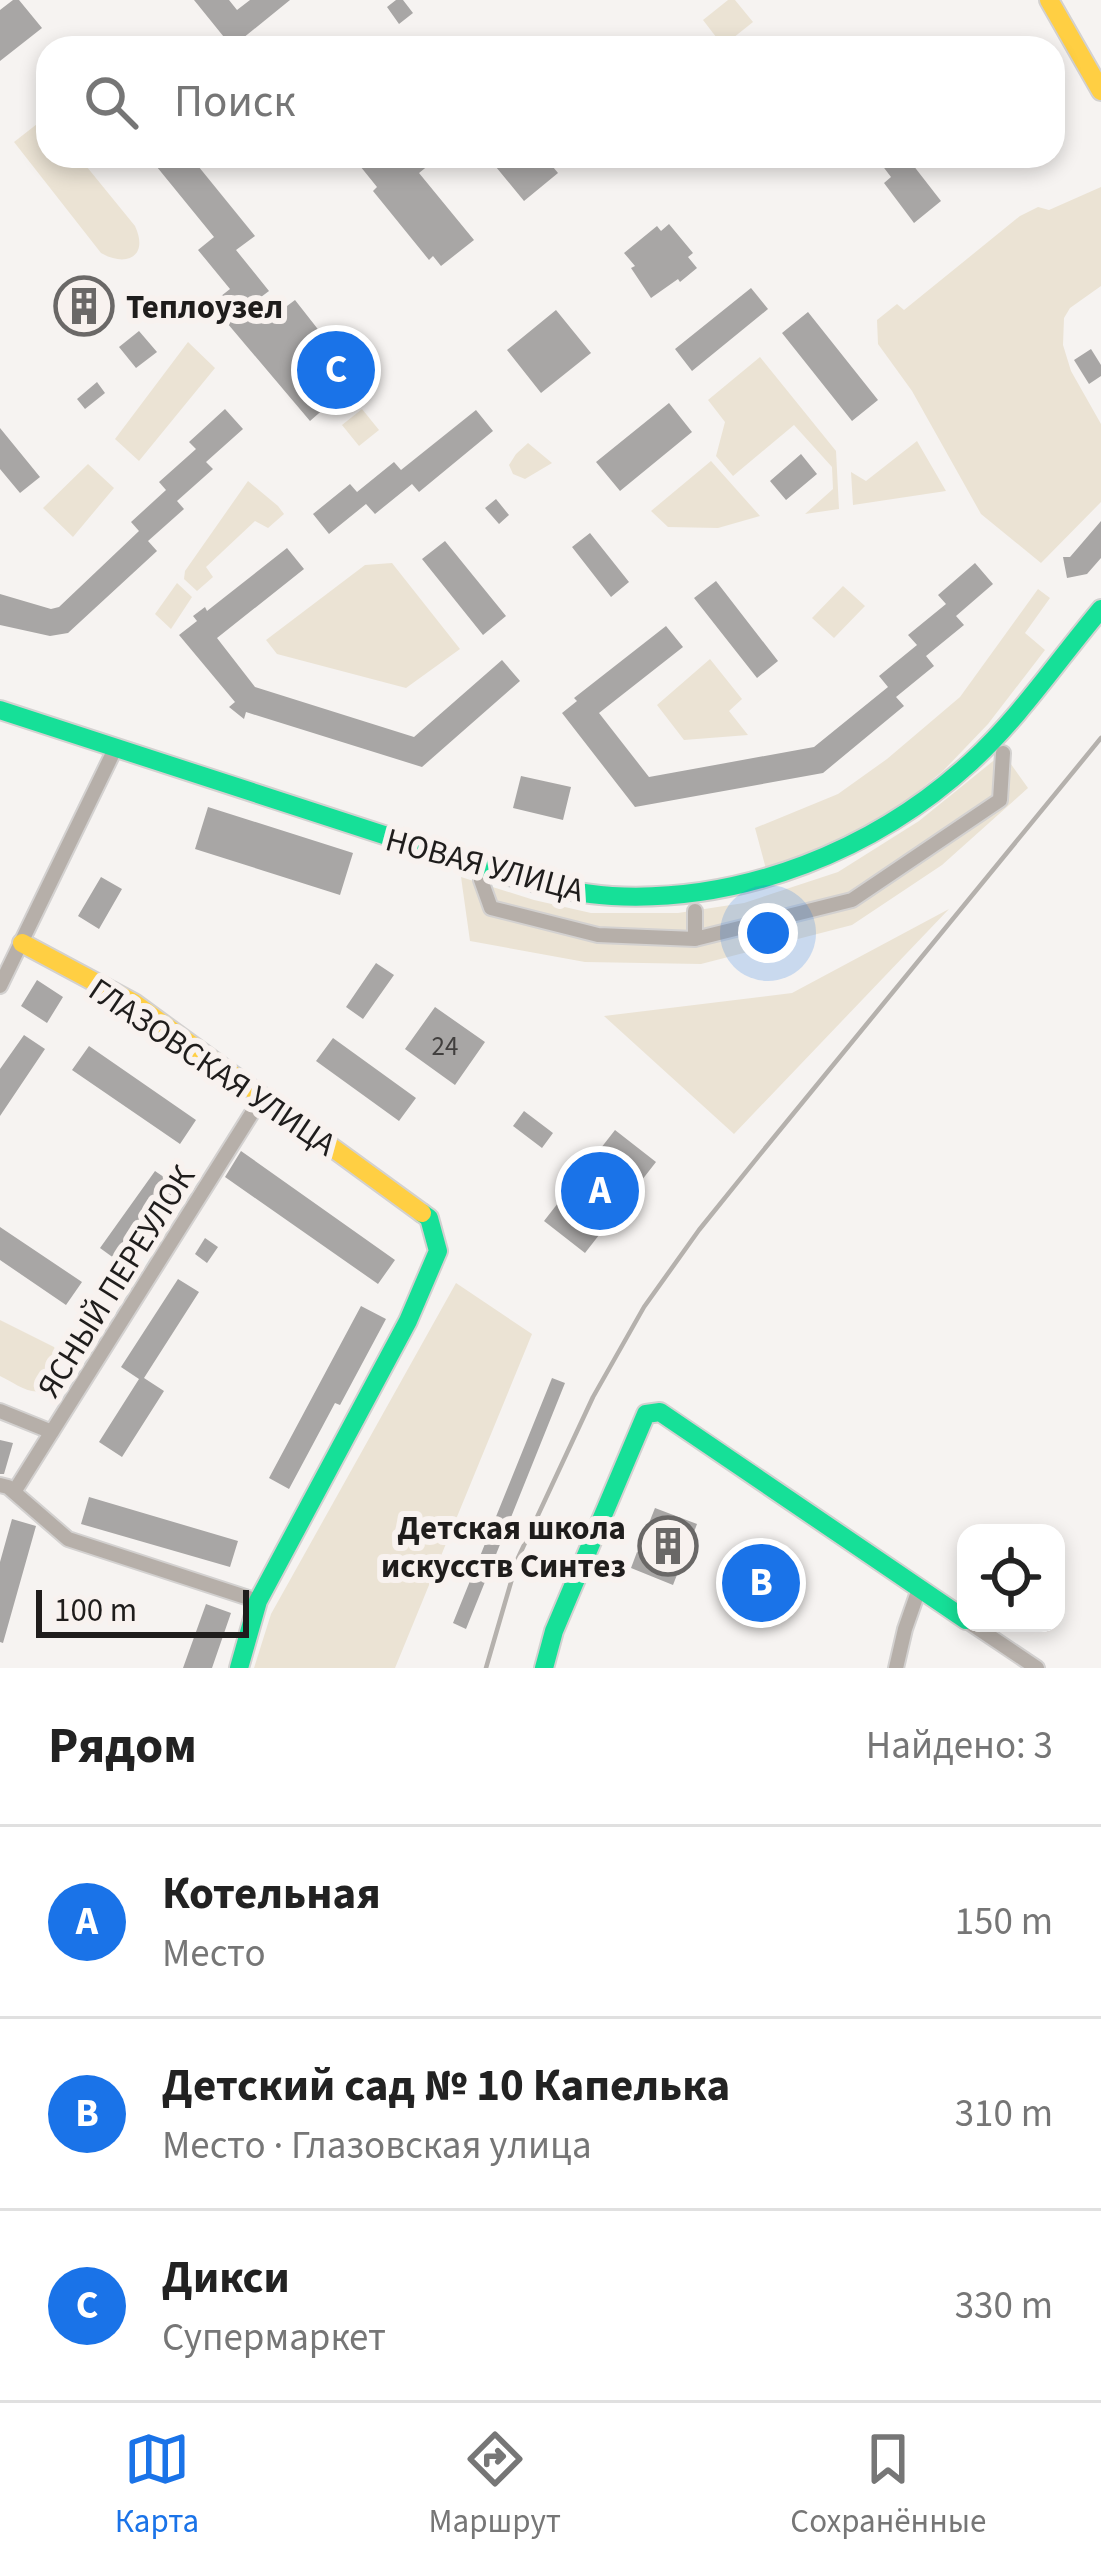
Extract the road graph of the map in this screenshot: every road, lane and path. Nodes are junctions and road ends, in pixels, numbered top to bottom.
1 (1049, 0) edge
2 (1101, 91) edge
3 (1101, 609) edge
4 (0, 710) edge
5 (115, 749) junction
6 (1003, 753) dead end
7 (481, 880) dead end
8 (695, 911) dead end
9 (695, 939) junction
10 (22, 943) junction
11 (0, 986) edge
12 (262, 1097) junction
13 (0, 1412) edge
14 (52, 1432) junction
15 (7, 1489) edge
16 (919, 1589) junction
17 (258, 1601) junction
18 (957, 1615) edge
19 (983, 1632) edge
20 (239, 1668) edge
21 (544, 1668) edge
22 (896, 1668) edge
23 (1037, 1668) edge

1 - 2 street
3 - 5 street, НОВАЯ УЛИЦА
4 - 5 street, НОВАЯ УЛИЦА
5 - 10 street
6 - 9 street
7 - 9 street
8 - 9 street
10 - 11 street
10 - 12 street, ГЛАЗОВСКАЯ УЛИЦА
12 - 14 street, ЯСНЫЙ ПЕРЕУЛОК
12 - 17 street, ГЛАЗОВСКАЯ УЛИЦА
13 - 14 street
14 - 15 street, ЯСНЫЙ ПЕРЕУЛОК
15 - 17 street
16 - 18 street
16 - 21 street
16 - 22 street
17 - 20 street, ГЛАЗОВСКАЯ УЛИЦА
19 - 23 street

